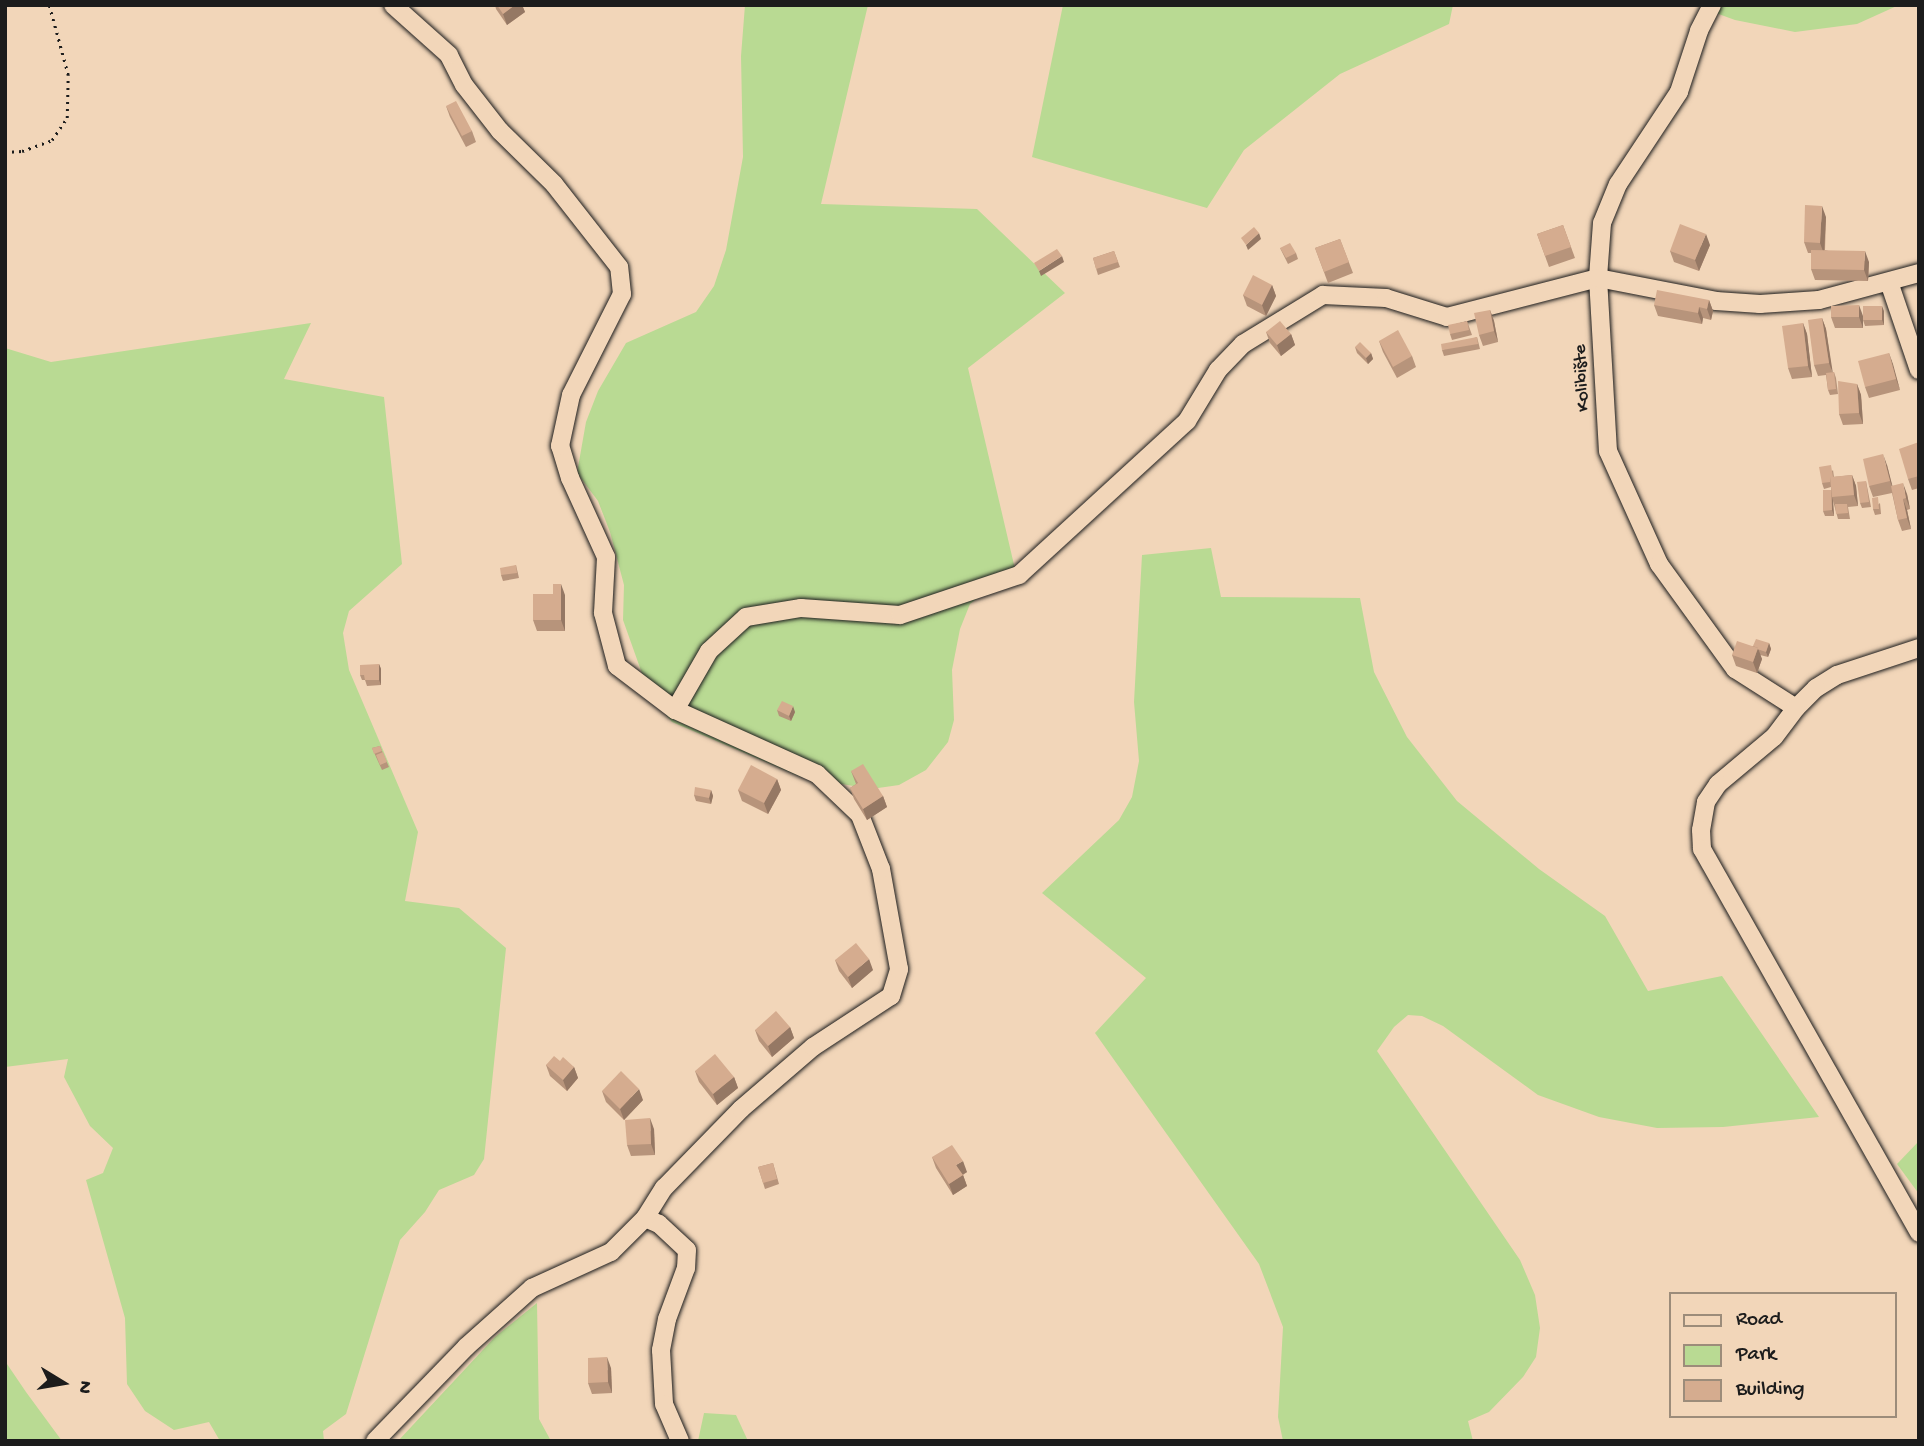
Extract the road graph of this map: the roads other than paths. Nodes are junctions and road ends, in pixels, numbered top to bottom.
1 (393, 5) edge
2 (1712, 5) edge
3 (1919, 274) edge
4 (1598, 278) junction
5 (1889, 282) junction
6 (1919, 370) edge
7 (1919, 648) edge
8 (1796, 708) junction
9 (675, 710) junction
10 (645, 1218) junction
11 (1919, 1233) edge
12 (375, 1441) edge
13 (680, 1441) edge

1 - 9 street
2 - 4 street, Kolibište
3 - 5 street
4 - 5 street
4 - 8 street, Kolibište
4 - 9 street
5 - 6 street
7 - 8 street
8 - 11 street
9 - 10 street
10 - 12 street
10 - 13 street

